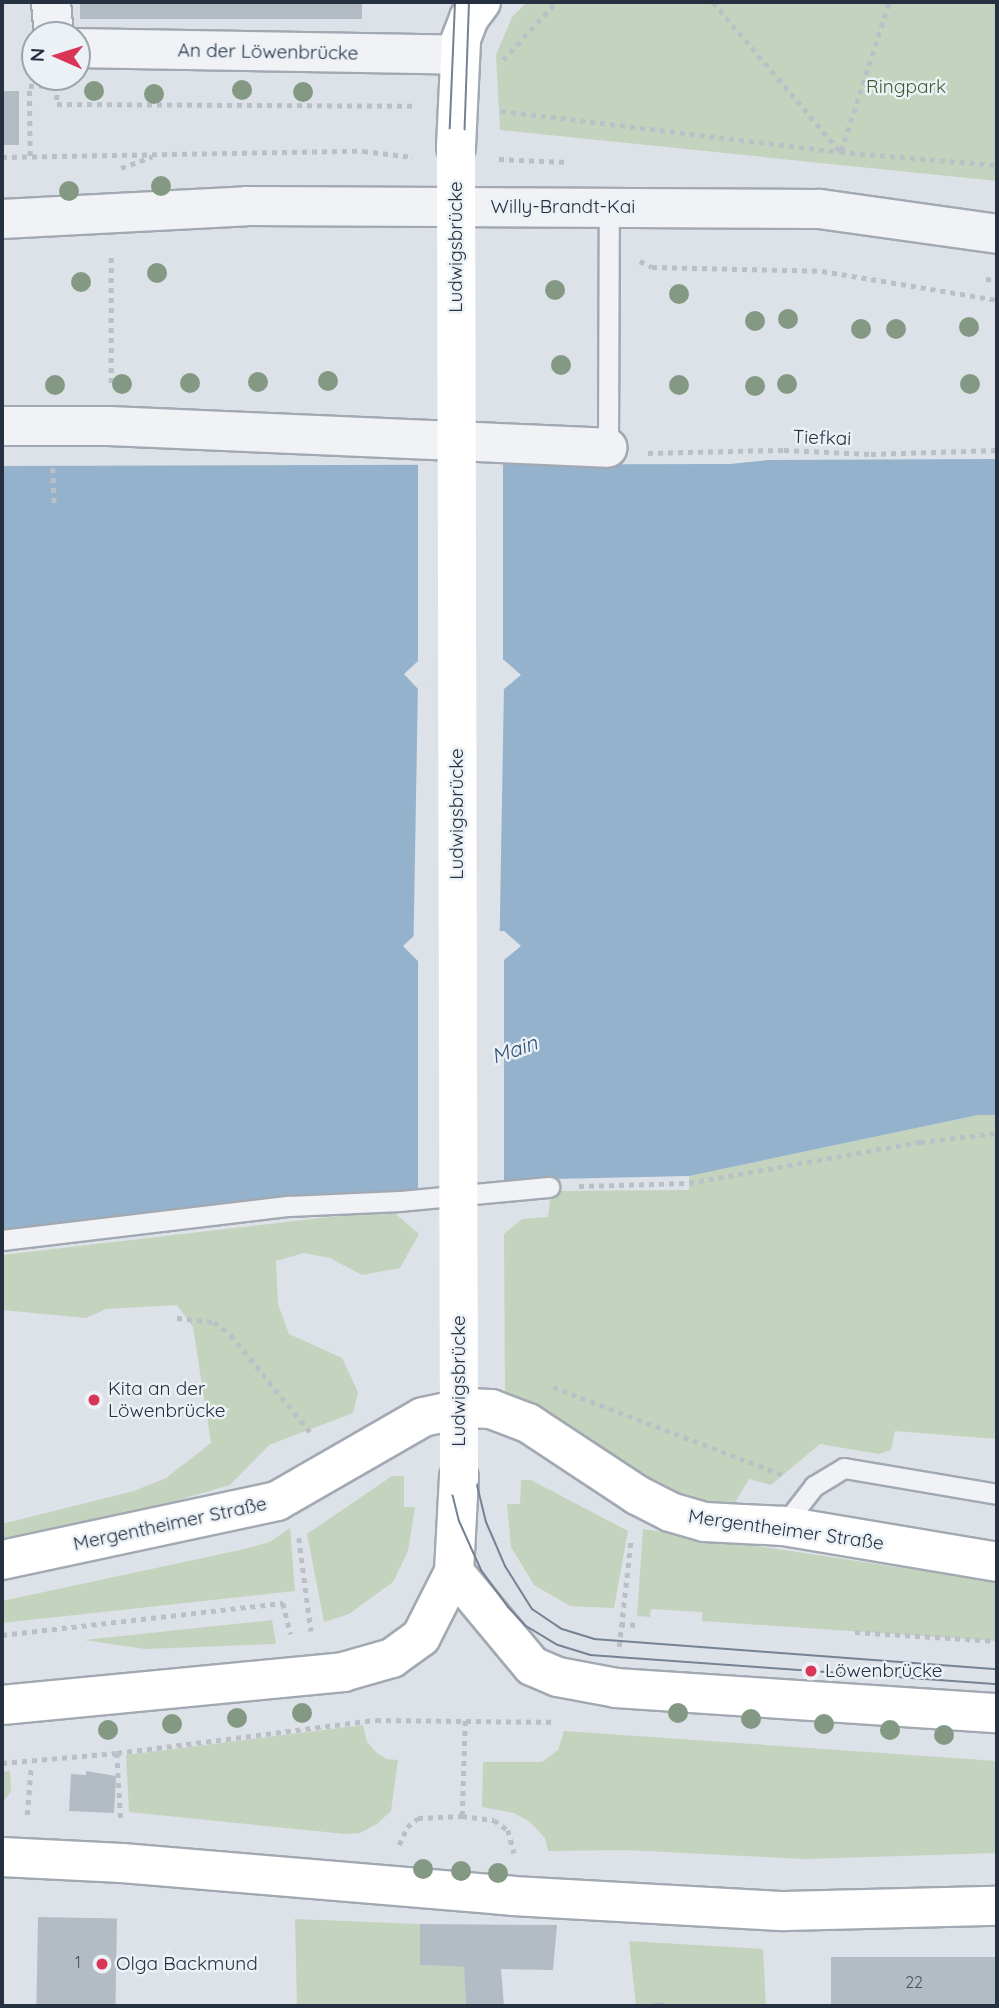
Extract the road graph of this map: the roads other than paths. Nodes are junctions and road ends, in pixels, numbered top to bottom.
1 (51, 2) edge
2 (452, 2) edge
3 (481, 2) edge
4 (53, 21) edge
5 (91, 48) edge
6 (459, 55) junction
7 (610, 207) junction
8 (2, 219) edge
9 (997, 234) edge
10 (2, 426) edge
11 (608, 448) joint
12 (549, 1186) road end
13 (2, 1241) edge
14 (997, 1494) edge
15 (783, 1526) junction
16 (2, 1560) edge
17 (997, 1562) edge
18 (454, 1572) junction
19 (2, 1705) edge
20 (997, 1713) edge
21 (2, 1857) edge
22 (997, 1906) edge

1 - 4 street
2 - 6 street
3 - 6 main road, Ludwigsbrücke
5 - 6 street, An der Löwenbrücke
6 - 18 main road, Ludwigsbrücke, bridge
7 - 8 street, Willy-Brandt-Kai
7 - 9 street, Willy-Brandt-Kai
7 - 11 lane
10 - 11 street
12 - 13 lane
14 - 15 lane
15 - 16 main road, Mergentheimer Straße
15 - 17 main road, Mergentheimer Straße
18 - 19 main road, Ludwigsbrücke
18 - 20 main road
21 - 22 main road

